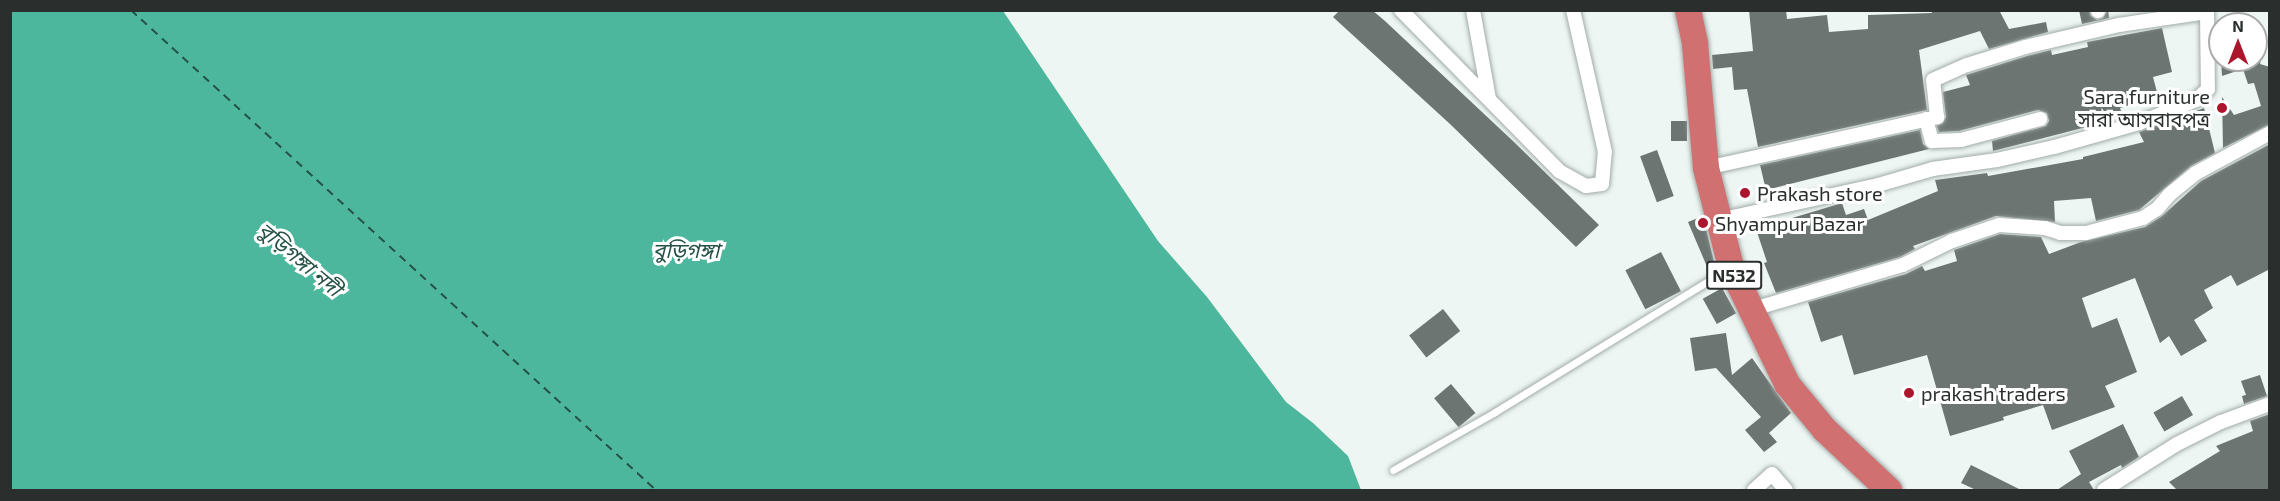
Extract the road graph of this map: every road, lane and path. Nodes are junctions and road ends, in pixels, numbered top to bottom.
1 (1401, 10) edge
2 (1473, 10) edge
3 (1573, 10) edge
4 (1688, 10) edge
5 (1489, 99) junction
6 (1926, 119) junction
7 (2040, 119) dead end
8 (2270, 133) edge
9 (1706, 168) junction
10 (1719, 220) junction
11 (1731, 267) junction
12 (1750, 310) junction
13 (2270, 404) edge
14 (1393, 470) dead end
15 (1754, 490) edge
16 (1786, 490) edge
17 (1889, 490) edge
18 (2103, 490) edge

1 - 5 street
2 - 5 street
3 - 5 street
4 - 9 highway, N532
6 - 7 street
6 - 9 street
6 - 10 street
8 - 12 street
9 - 10 highway, N532
10 - 11 highway, N532
11 - 12 highway, N532
11 - 14 lane
12 - 17 highway, N532
13 - 18 street
15 - 16 street

